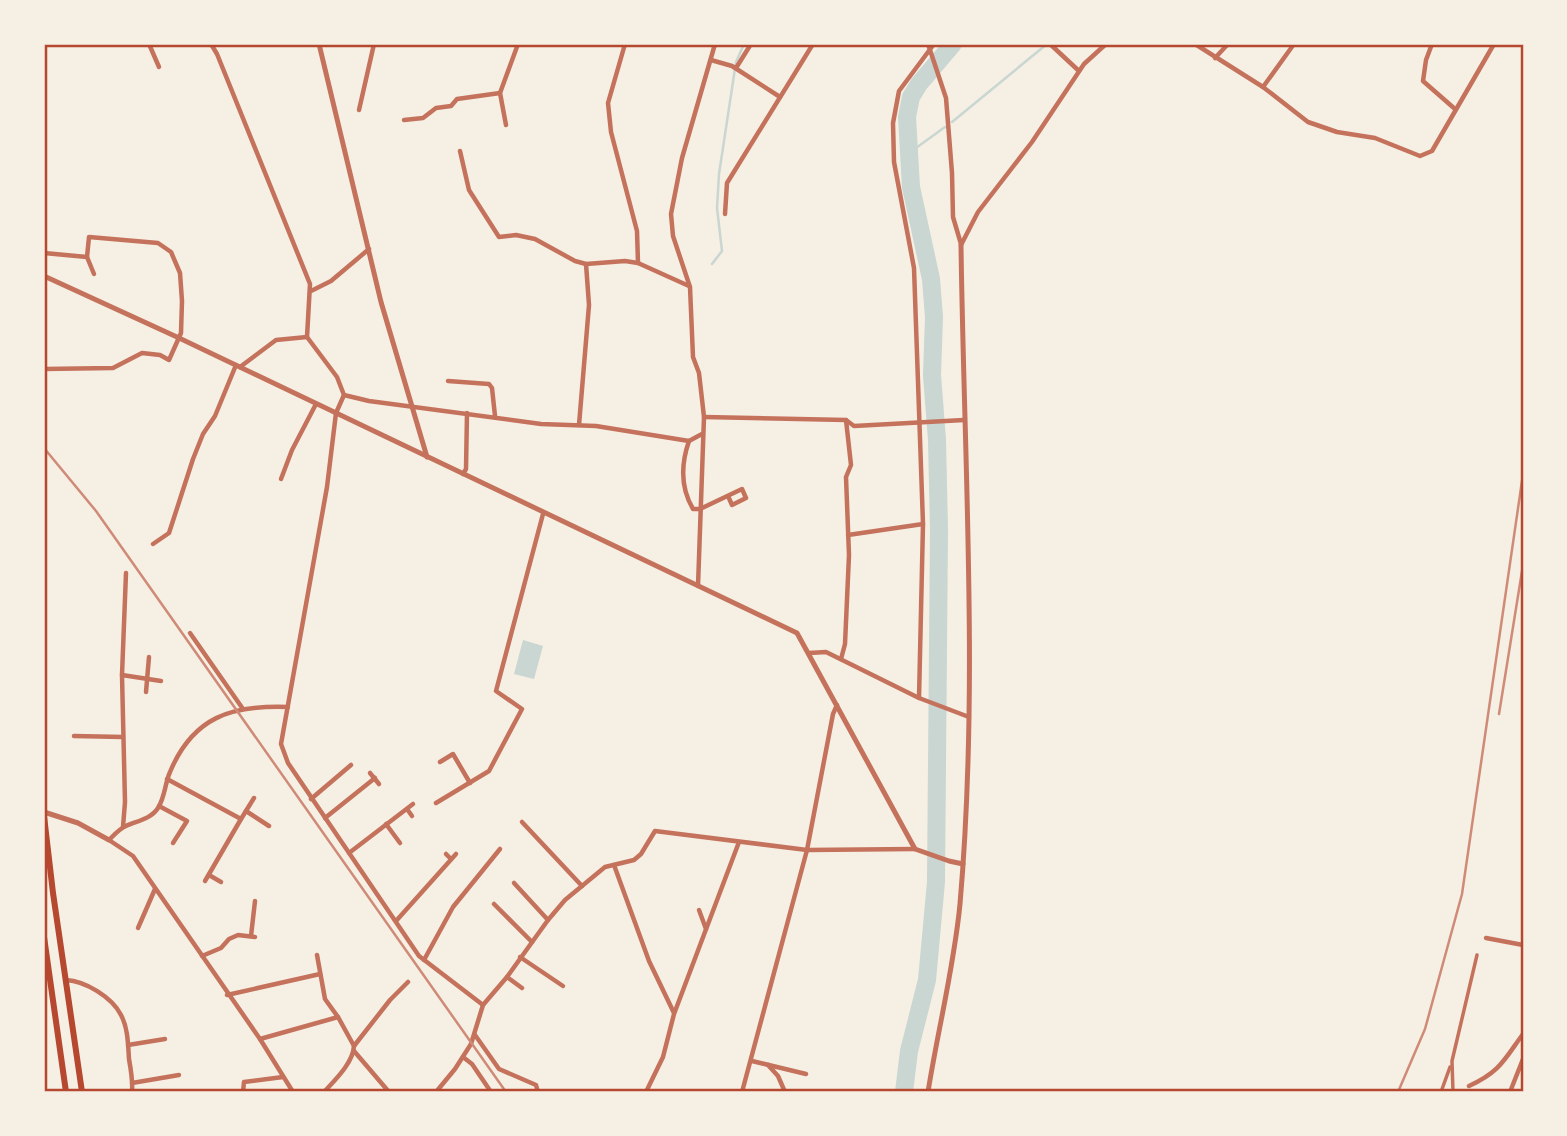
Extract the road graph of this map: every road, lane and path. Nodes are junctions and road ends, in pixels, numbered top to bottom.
1 (149, 44) edge
2 (211, 44) edge
3 (319, 44) edge
4 (374, 44) edge
5 (518, 44) edge
6 (625, 44) edge
7 (715, 44) edge
8 (751, 44) edge
9 (813, 44) edge
10 (934, 44) edge
11 (1050, 44) edge
12 (1106, 44) edge
13 (1195, 44) edge
14 (1228, 44) edge
15 (1294, 44) edge
16 (1432, 44) edge
17 (1494, 44) edge
18 (929, 46) edge
19 (1215, 58) junction
20 (711, 60) junction
21 (159, 67) dead end
22 (736, 68) junction
23 (1079, 71) junction
24 (1263, 87) junction
25 (500, 93) junction
26 (780, 97) junction
27 (1455, 109) junction
28 (359, 110) dead end
29 (404, 120) dead end
30 (506, 125) dead end
31 (460, 151) dead end
32 (725, 214) dead end
33 (961, 245) junction
34 (369, 249) junction
35 (44, 253) edge
36 (87, 257) junction
37 (638, 263) junction
38 (586, 264) junction
39 (94, 274) dead end
40 (44, 276) edge
41 (690, 287) junction
42 (311, 291) junction
43 (177, 337) junction
44 (307, 337) junction
45 (238, 366) junction
46 (44, 369) edge
47 (448, 381) dead end
48 (344, 395) junction
49 (316, 404) junction
50 (412, 406) junction
51 (336, 413) junction
52 (467, 413) junction
53 (495, 416) junction
54 (704, 418) junction
55 (964, 420) junction
56 (846, 421) junction
57 (919, 422) junction
58 (579, 425) junction
59 (703, 433) junction
60 (689, 441) junction
61 (427, 458) junction
62 (462, 475) junction
63 (281, 480) dead end
64 (728, 496) dead end
65 (700, 509) junction
66 (543, 514) junction
67 (923, 524) junction
68 (848, 535) junction
69 (153, 544) dead end
70 (126, 573) dead end
71 (698, 586) junction
72 (190, 633) dead end
73 (809, 653) junction
74 (149, 657) dead end
75 (841, 659) junction
76 (122, 675) junction
77 (147, 679) junction
78 (161, 681) dead end
79 (146, 692) dead end
80 (919, 698) junction
81 (837, 704) junction
82 (288, 707) junction
83 (244, 709) junction
84 (970, 717) junction
85 (74, 736) dead end
86 (123, 737) junction
87 (440, 762) dead end
88 (351, 765) dead end
89 (370, 773) dead end
90 (375, 778) junction
91 (167, 779) junction
92 (470, 783) junction
93 (379, 784) dead end
94 (254, 798) dead end
95 (311, 799) junction
96 (348, 800) junction
97 (436, 803) dead end
98 (413, 804) dead end
99 (352, 805) dead end
100 (159, 806) junction
101 (407, 808) junction
102 (246, 811) junction
103 (44, 814) edge
104 (412, 816) dead end
105 (325, 818) junction
106 (241, 819) junction
107 (522, 822) dead end
108 (386, 824) junction
109 (269, 826) dead end
110 (122, 827) junction
111 (109, 840) junction
112 (739, 842) junction
113 (400, 843) dead end
114 (173, 844) dead end
115 (500, 849) dead end
116 (915, 849) junction
117 (807, 850) junction
118 (349, 853) junction
119 (446, 853) dead end
120 (456, 854) dead end
121 (452, 859) junction
122 (963, 864) junction
123 (614, 866) junction
124 (209, 874) junction
125 (205, 881) dead end
126 (221, 882) dead end
127 (514, 883) dead end
128 (582, 886) junction
129 (155, 888) junction
130 (255, 901) dead end
131 (494, 904) dead end
132 (699, 910) dead end
133 (548, 920) junction
134 (396, 921) junction
135 (138, 928) dead end
136 (706, 929) junction
137 (44, 937) edge
138 (1486, 937) dead end
139 (532, 942) junction
140 (1523, 945) edge
141 (45, 950) edge
142 (1477, 955) dead end
143 (202, 956) junction
144 (317, 956) dead end
145 (520, 957) junction
146 (424, 960) junction
147 (320, 974) junction
148 (507, 977) junction
149 (65, 980) junction
150 (408, 982) dead end
151 (563, 986) dead end
152 (522, 988) dead end
153 (228, 995) junction
154 (483, 1005) junction
155 (674, 1014) junction
156 (338, 1017) junction
157 (1523, 1034) edge
158 (475, 1035) junction
159 (165, 1039) dead end
160 (260, 1039) junction
161 (128, 1045) junction
162 (354, 1048) junction
163 (463, 1056) junction
164 (1523, 1059) edge
165 (752, 1061) junction
166 (1452, 1061) junction
167 (767, 1065) junction
168 (806, 1074) dead end
169 (180, 1075) dead end
170 (283, 1077) junction
171 (132, 1083) junction
172 (1469, 1086) dead end
173 (66, 1092) edge
174 (82, 1092) edge
175 (132, 1092) edge
176 (243, 1092) edge
177 (293, 1092) edge
178 (324, 1092) edge
179 (389, 1092) edge
180 (436, 1092) edge
181 (491, 1092) edge
182 (538, 1092) edge
183 (646, 1092) edge
184 (742, 1092) edge
185 (785, 1092) edge
186 (928, 1092) edge
187 (1441, 1092) edge
188 (1453, 1092) edge
189 (1510, 1092) edge

1 - 21 street
2 - 42 street
3 - 34 street
4 - 28 street
5 - 25 street
6 - 37 street
7 - 20 street
8 - 22 street
9 - 26 street
10 - 18 street
11 - 23 street
12 - 23 street
13 - 19 street
14 - 19 street
15 - 24 street
16 - 27 street
17 - 27 street
18 - 33 street
18 - 57 street
19 - 24 street
20 - 22 street
20 - 41 street
22 - 26 street
23 - 33 street
24 - 27 street
25 - 29 street
25 - 30 street
26 - 32 street
31 - 38 street
33 - 55 street
34 - 42 street
34 - 50 street
35 - 36 street
36 - 39 street
36 - 43 street
37 - 38 street
37 - 41 street
38 - 58 street
40 - 43 street
41 - 54 street
42 - 44 street
43 - 45 street
43 - 46 street
44 - 45 street
44 - 48 street
45 - 49 street
45 - 69 street
47 - 53 street
48 - 50 street
48 - 51 street
49 - 51 street
49 - 63 street
50 - 52 street
50 - 61 street
51 - 61 street
51 - 82 street
52 - 53 street
52 - 62 street
53 - 58 street
54 - 56 street
54 - 59 street
55 - 57 street
55 - 84 street
56 - 57 street
56 - 68 street
57 - 67 street
58 - 60 street
59 - 60 street
59 - 65 street
60 - 65 street
61 - 62 street
62 - 66 street
64 - 65 street
65 - 71 street
66 - 71 street
66 - 92 street
67 - 68 street
67 - 80 street
68 - 75 street
70 - 76 street
71 - 73 street
72 - 83 street
73 - 75 street
73 - 81 street
74 - 77 street
75 - 80 street
76 - 77 street
76 - 86 street
77 - 78 street
77 - 79 street
80 - 84 street
81 - 116 street
81 - 117 street
82 - 83 street
82 - 95 street
83 - 91 street
84 - 122 street
85 - 86 street
86 - 110 street
87 - 92 street
88 - 95 street
89 - 90 street
90 - 93 street
90 - 96 street
91 - 100 street
91 - 106 street
92 - 97 street
94 - 102 street
95 - 105 street
96 - 99 street
96 - 105 street
98 - 101 street
100 - 110 street
100 - 114 street
101 - 104 street
101 - 108 street
102 - 106 street
102 - 109 street
103 - 111 street
103 - 149 main road
105 - 118 street
106 - 124 street
107 - 128 street
108 - 113 street
108 - 118 street
110 - 111 street
111 - 129 street
112 - 117 street
112 - 123 street
112 - 136 street
115 - 146 street
116 - 117 street
116 - 122 street
117 - 165 street
118 - 134 street
119 - 121 street
120 - 121 street
121 - 134 street
122 - 186 street
123 - 128 street
123 - 155 street
124 - 125 street
124 - 126 street
127 - 133 street
128 - 133 street
129 - 135 street
129 - 143 street
130 - 143 street
131 - 139 street
132 - 136 street
133 - 139 street
134 - 146 street
136 - 155 street
137 - 141 main road
138 - 140 street
139 - 145 street
141 - 173 main road
142 - 166 street
143 - 153 street
144 - 147 street
145 - 148 street
145 - 151 street
146 - 154 street
147 - 153 street
147 - 156 street
148 - 152 street
148 - 154 street
149 - 161 street
149 - 174 main road
150 - 162 street
153 - 160 street
154 - 158 street
155 - 183 street
156 - 160 street
156 - 162 street
157 - 172 street
158 - 163 street
158 - 182 street
159 - 161 street
160 - 170 street
161 - 171 street
162 - 178 street
162 - 179 street
163 - 180 street
163 - 181 street
164 - 189 street
165 - 167 street
165 - 184 street
166 - 187 street
166 - 188 street
167 - 168 street
167 - 185 street
169 - 171 street
170 - 176 street
170 - 177 street
171 - 175 street

